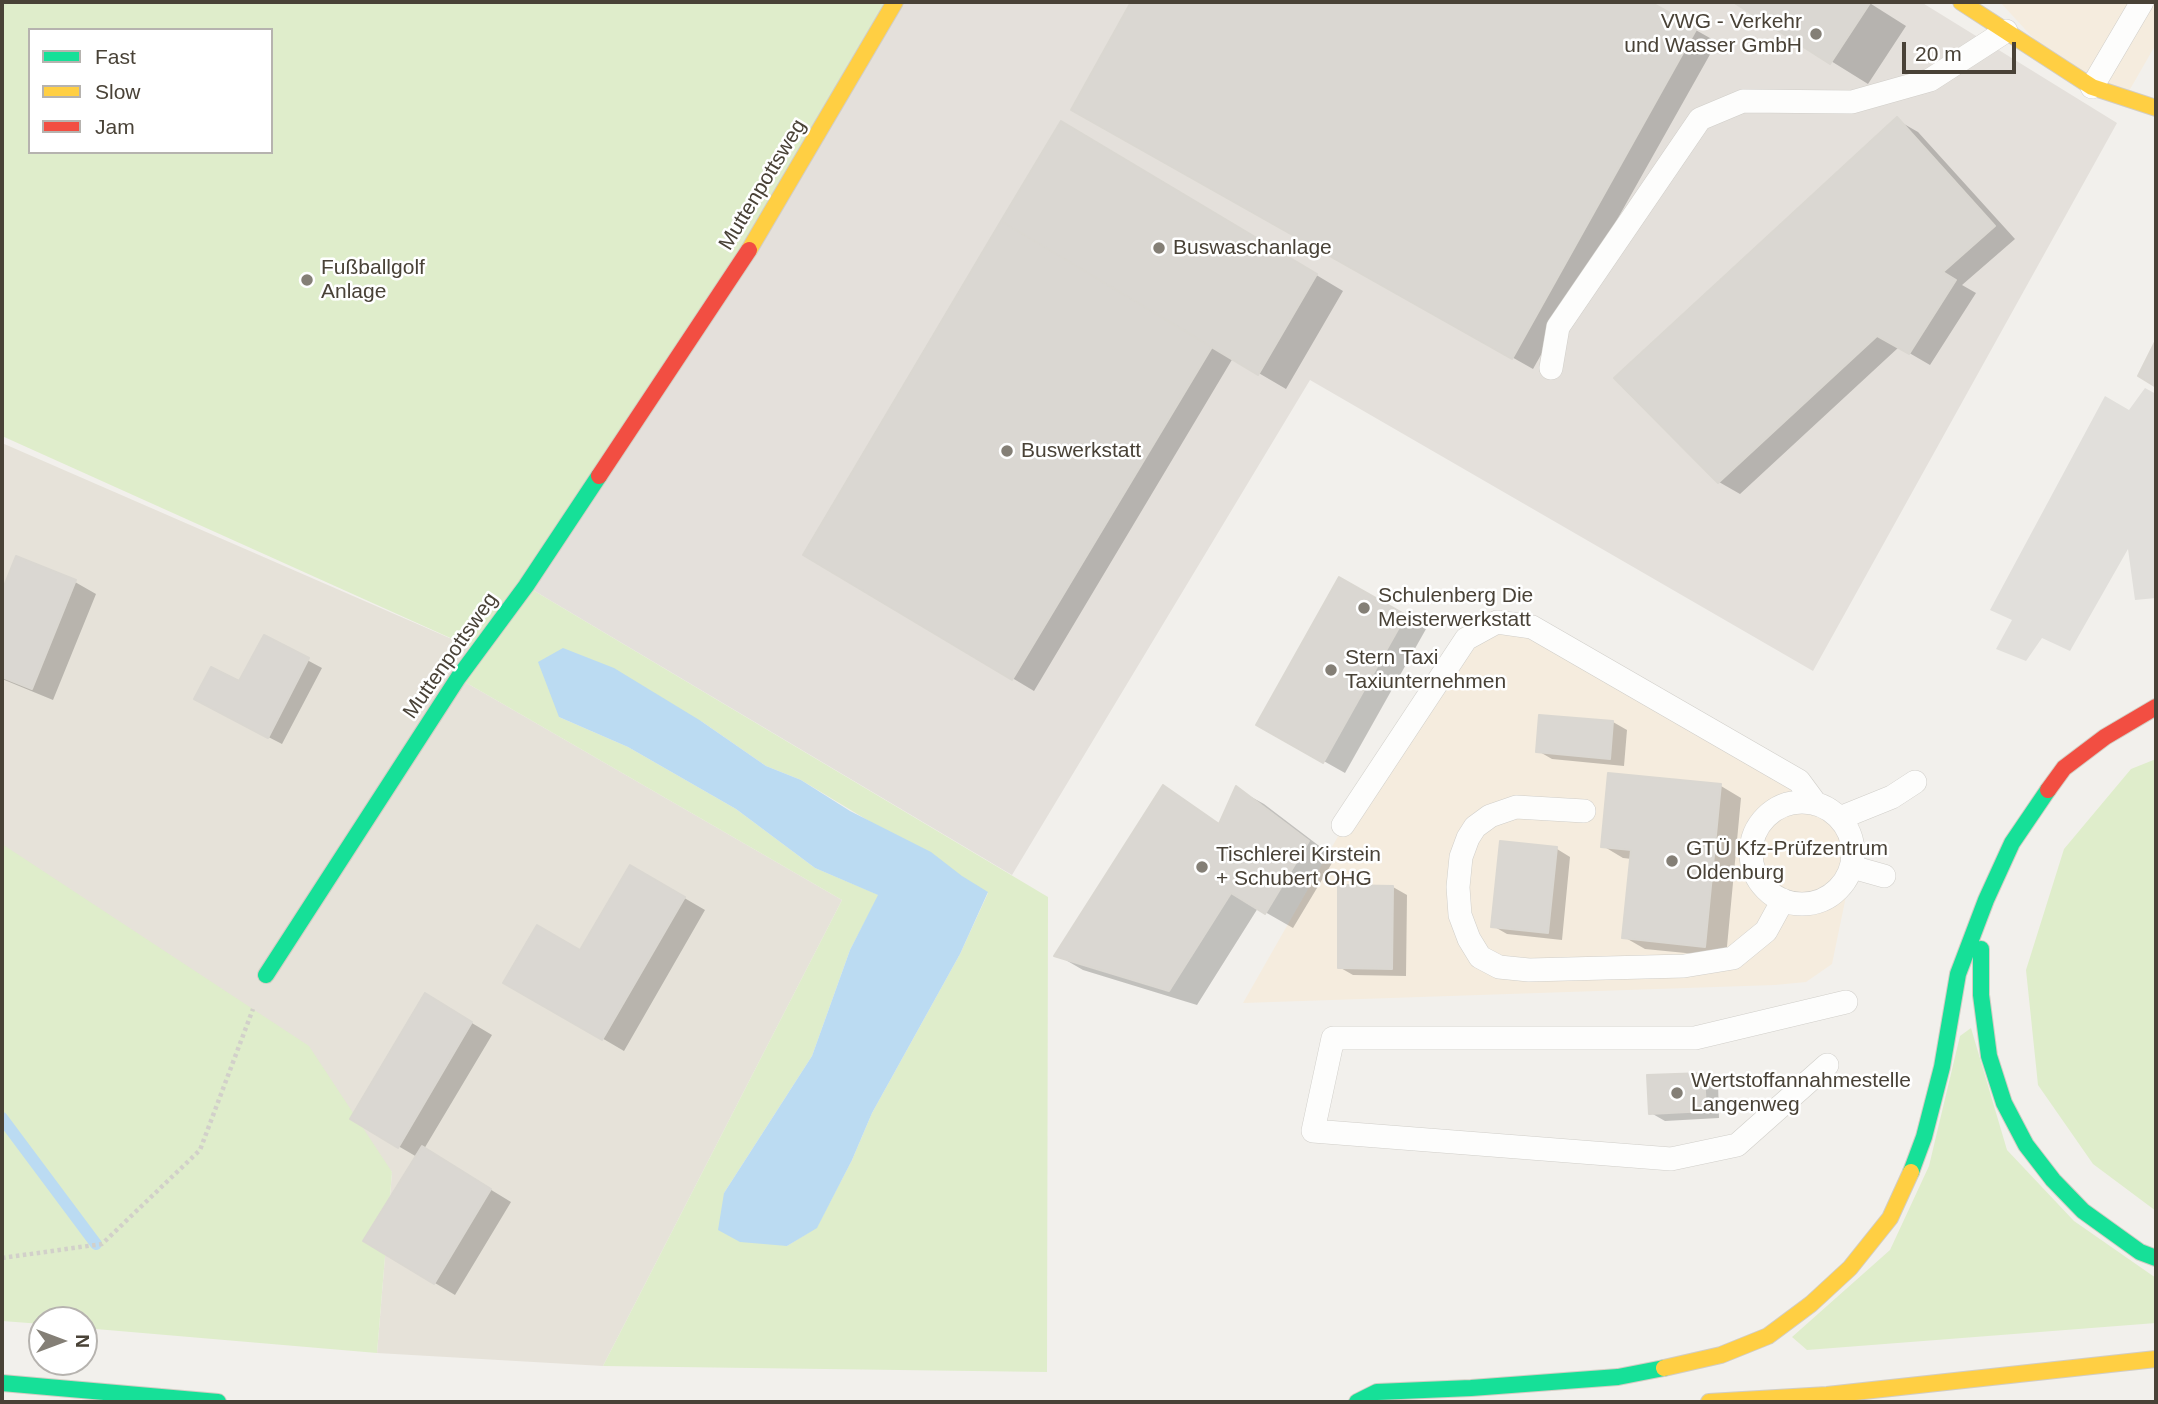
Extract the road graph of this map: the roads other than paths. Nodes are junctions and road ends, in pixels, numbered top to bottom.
1 (895, 2) edge
2 (1961, 2) edge
3 (2142, 2) edge
4 (2006, 31) junction
5 (2092, 87) junction
6 (2156, 108) edge
7 (1551, 368) dead end
8 (2156, 707) edge
9 (1915, 782) dead end
10 (1816, 804) junction
11 (1584, 811) dead end
12 (1840, 818) junction
13 (1343, 825) dead end
14 (1852, 867) junction
15 (1884, 876) dead end
16 (1986, 900) junction
17 (1783, 901) junction
18 (266, 975) road end
19 (1846, 1002) dead end
20 (1827, 1065) dead end
21 (2156, 1258) edge
22 (2156, 1359) edge
23 (2, 1383) edge
24 (218, 1402) edge
25 (1357, 1402) edge
26 (1709, 1402) edge

1 - 18 main road, Muttenpottsweg
2 - 4 main road
3 - 5 lane
4 - 5 main road
4 - 7 lane
5 - 6 main road
8 - 16 main road
9 - 12 lane
10 - 12 lane
10 - 13 lane
10 - 17 lane
11 - 17 lane
12 - 14 lane
14 - 15 lane
14 - 17 lane
16 - 21 main road
16 - 25 main road
19 - 20 lane
22 - 26 main road
23 - 24 main road

